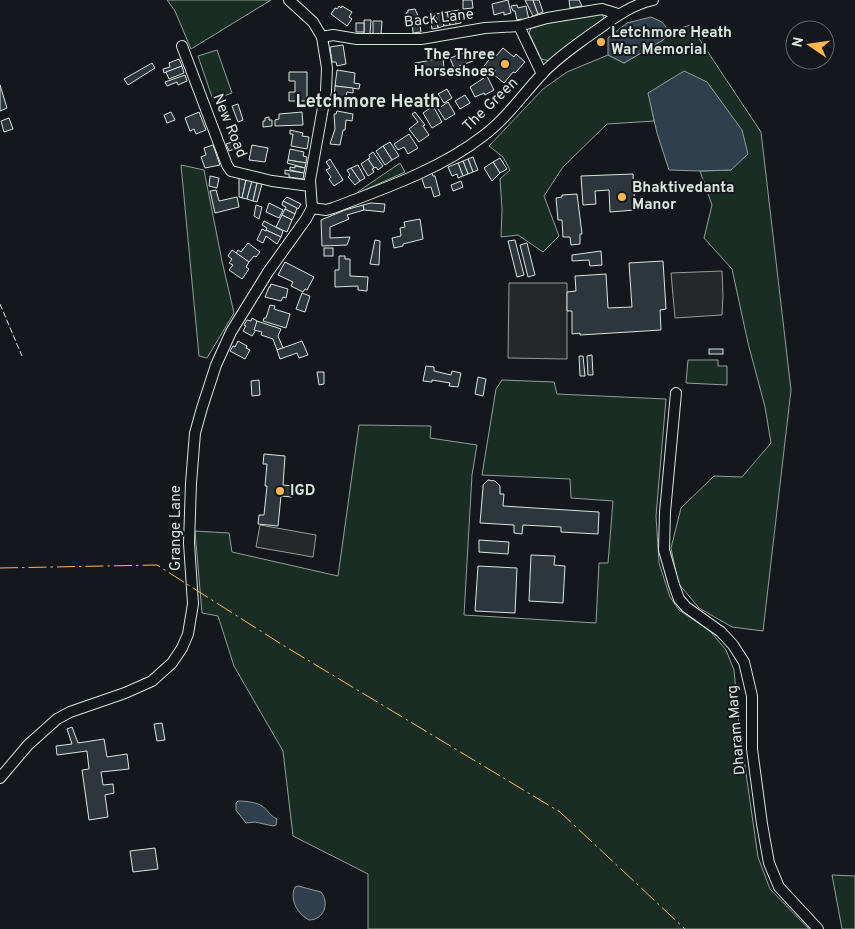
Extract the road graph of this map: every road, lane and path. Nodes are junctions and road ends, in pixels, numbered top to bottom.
1 (289, 0) edge
2 (653, 0) edge
3 (618, 14) junction
4 (519, 26) junction
5 (322, 37) junction
6 (182, 46) dead end
7 (542, 74) junction
8 (310, 186) junction
9 (312, 208) junction
10 (676, 393) dead end
11 (0, 778) edge
12 (818, 929) edge

1 - 5 street
2 - 3 street, The Green
3 - 4 street, Back Lane
3 - 7 street, The Green
4 - 5 street, Back Lane
4 - 7 street
5 - 8 street
6 - 8 street, New Road
7 - 9 street, The Green
8 - 9 street
9 - 11 street, Grange Lane
10 - 12 street, Dharam Marg

